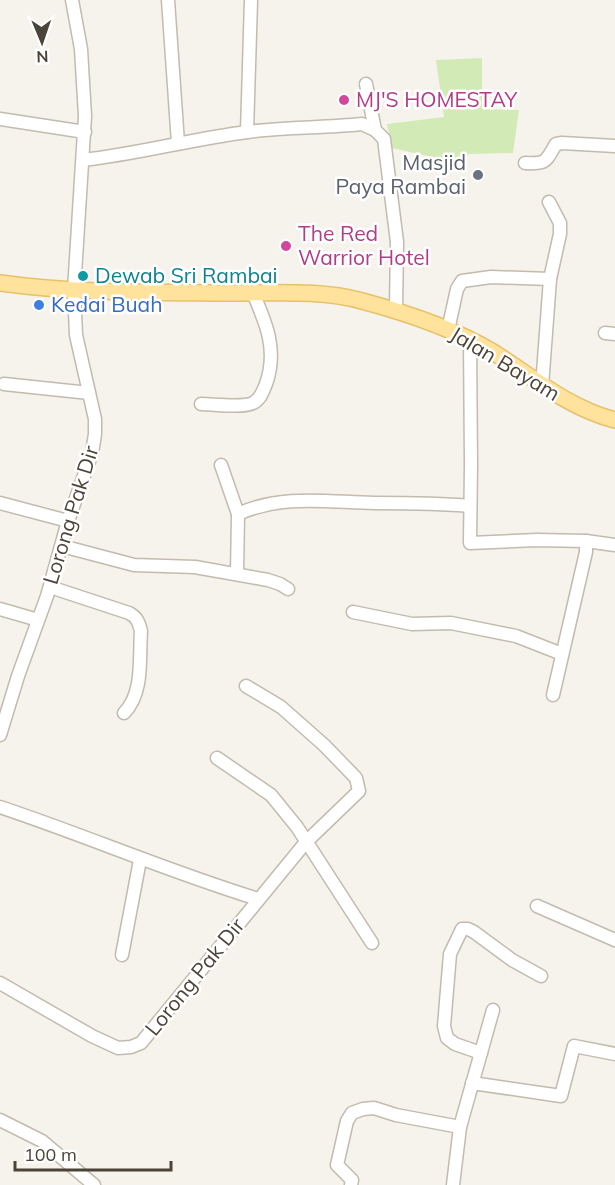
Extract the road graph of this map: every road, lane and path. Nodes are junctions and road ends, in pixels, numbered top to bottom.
1 (72, 0) edge
2 (168, 0) edge
3 (252, 0) edge
4 (366, 84) dead end
5 (0, 119) edge
6 (375, 130) junction
7 (85, 132) junction
8 (247, 132) junction
9 (178, 143) junction
10 (615, 146) edge
11 (83, 160) junction
12 (525, 163) dead end
13 (549, 202) dead end
14 (550, 279) junction
15 (0, 283) edge
16 (74, 290) junction
17 (253, 293) junction
18 (396, 310) junction
19 (448, 330) junction
20 (470, 340) junction
21 (4, 384) dead end
22 (542, 386) junction
23 (89, 393) junction
24 (201, 404) dead end
25 (615, 420) edge
26 (220, 465) dead end
27 (0, 503) edge
28 (470, 506) junction
29 (238, 514) junction
30 (68, 521) junction
31 (586, 541) junction
32 (615, 545) edge
33 (62, 546) junction
34 (237, 574) junction
35 (50, 587) junction
36 (288, 589) dead end
37 (0, 609) edge
38 (353, 612) dead end
39 (38, 620) junction
40 (562, 654) junction
41 (246, 686) dead end
42 (553, 695) dead end
43 (124, 713) dead end
44 (3, 718) edge
45 (0, 735) edge
46 (217, 758) dead end
47 (0, 807) edge
48 (306, 842) junction
49 (140, 860) junction
50 (258, 899) junction
51 (537, 906) dead end
52 (615, 940) edge
53 (372, 943) dead end
54 (122, 955) dead end
55 (541, 976) dead end
56 (0, 982) edge
57 (493, 1010) dead end
58 (481, 1053) junction
59 (615, 1054) edge
60 (472, 1083) junction
61 (0, 1120) edge
62 (460, 1127) junction
63 (90, 1181) edge
64 (351, 1185) edge
65 (453, 1185) edge

1 - 7 street, Lorong Pak Dir
2 - 9 street
3 - 8 street
4 - 6 street
5 - 7 street
6 - 8 street
6 - 18 street
7 - 11 street, Lorong Pak Dir
8 - 9 street
9 - 11 street
10 - 12 street
11 - 16 street, Lorong Pak Dir
13 - 14 street
14 - 19 street
14 - 22 street
15 - 16 main road, Jalan Bayam
16 - 17 main road, Jalan Bayam
16 - 23 street, Lorong Pak Dir
17 - 18 main road, Jalan Bayam
17 - 24 street
18 - 19 main road, Jalan Bayam
19 - 20 main road, Jalan Bayam
20 - 22 main road, Jalan Bayam
20 - 28 street
21 - 23 street
22 - 25 main road, Jalan Bayam
23 - 30 street, Lorong Pak Dir
26 - 29 street
27 - 30 street
28 - 29 street
28 - 31 street
29 - 34 street
30 - 33 street, Lorong Pak Dir
31 - 32 street
31 - 40 street
33 - 34 street
33 - 35 street, Lorong Pak Dir
34 - 36 street
35 - 39 street, Lorong Pak Dir
35 - 43 street
37 - 39 street
38 - 40 street
39 - 44 street, Lorong Pak Dir
40 - 42 street
41 - 48 street, Lorong Pak Dir
44 - 45 street, Lorong Pak Dir
46 - 48 street
47 - 49 street, Lorong Pak Dir
48 - 50 street, Lorong Pak Dir
48 - 53 street
49 - 50 street, Lorong Pak Dir
49 - 54 street
50 - 56 street, Lorong Pak Dir
51 - 52 street
55 - 58 street
57 - 58 street
58 - 60 street
59 - 60 street
60 - 62 street
61 - 63 street
62 - 64 street
62 - 65 street

